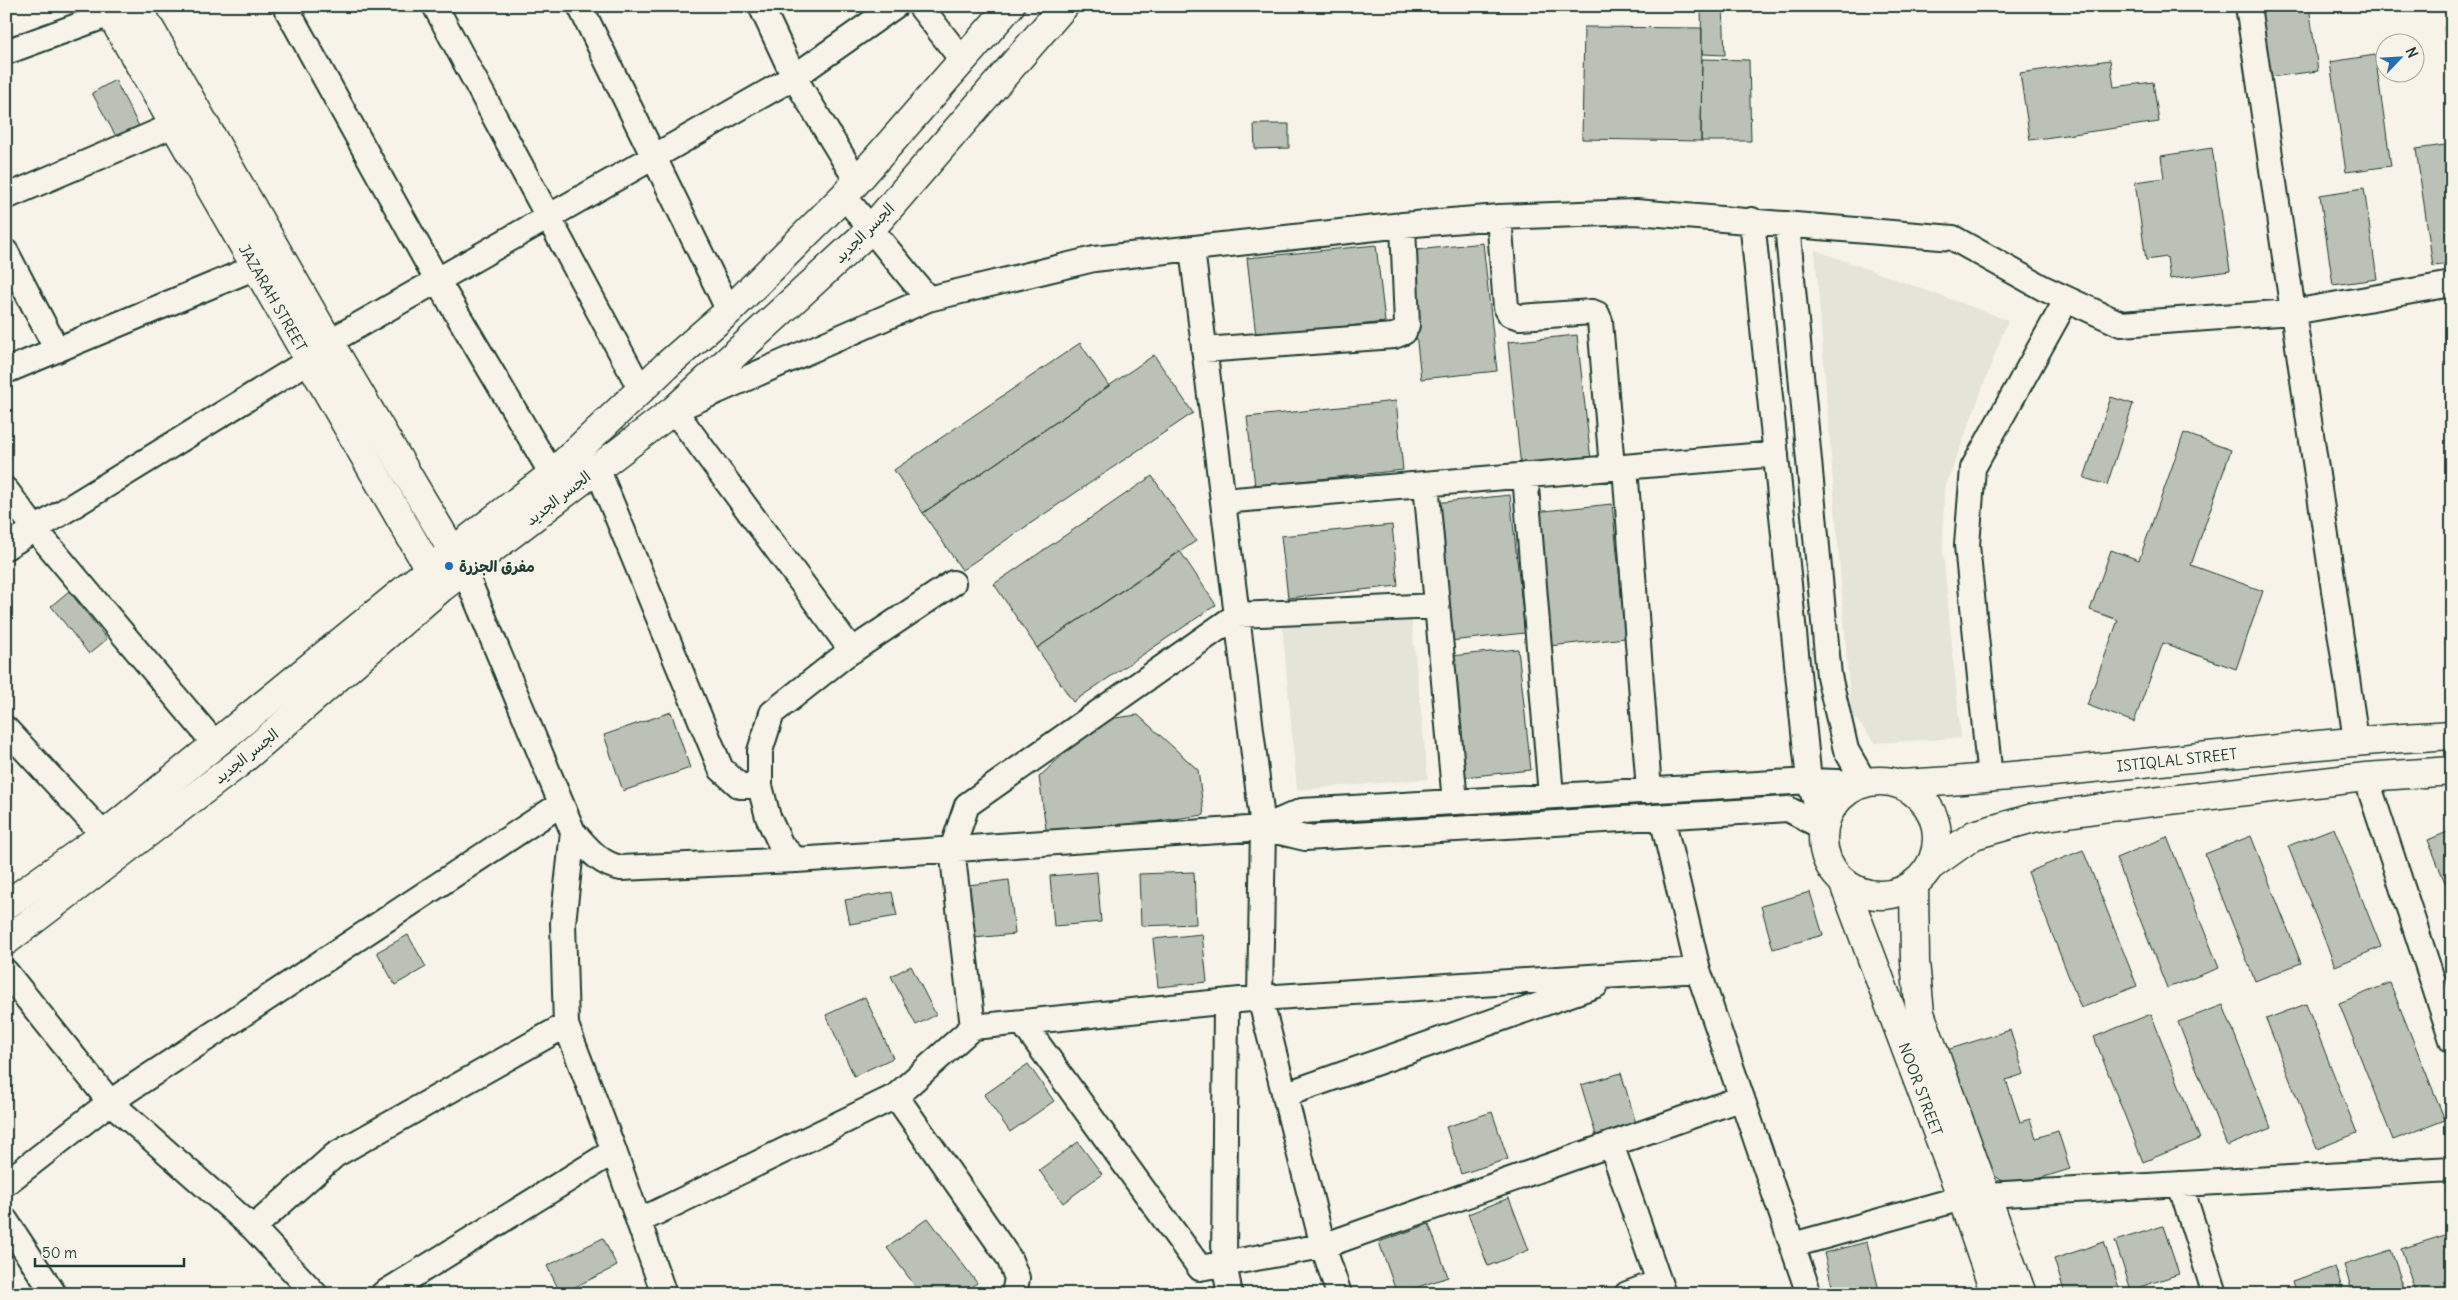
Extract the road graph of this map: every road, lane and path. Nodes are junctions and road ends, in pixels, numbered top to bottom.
1 (137, 6) edge
2 (285, 6) edge
3 (435, 6) edge
4 (580, 6) edge
5 (761, 6) edge
6 (896, 6) edge
7 (920, 6) edge
8 (1010, 6) edge
9 (1064, 6) edge
10 (2248, 6) edge
11 (108, 10) edge
12 (6, 52) edge
13 (963, 61) junction
14 (794, 76) junction
15 (174, 125) junction
16 (653, 158) junction
17 (850, 189) junction
18 (6, 197) edge
19 (548, 216) junction
20 (1499, 217) junction
21 (1752, 220) junction
22 (1787, 224) junction
23 (1403, 225) junction
24 (870, 230) junction
25 (1192, 249) junction
26 (6, 252) edge
27 (256, 267) junction
28 (436, 280) junction
29 (2452, 284) edge
30 (928, 299) junction
31 (2067, 299) junction
32 (729, 311) junction
33 (2293, 312) junction
34 (57, 350) junction
35 (1204, 350) junction
36 (319, 351) junction
37 (6, 371) edge
38 (641, 390) junction
39 (674, 410) junction
40 (1776, 454) junction
41 (1619, 467) junction
42 (597, 468) junction
43 (552, 474) junction
44 (1525, 475) junction
45 (1426, 484) junction
46 (6, 490) edge
47 (1223, 501) junction
48 (35, 530) junction
49 (6, 547) edge
50 (458, 561) junction
51 (436, 578) junction
52 (953, 583) dead end
53 (1437, 606) junction
54 (1237, 615) junction
55 (852, 651) junction
56 (6, 729) edge
57 (2452, 735) edge
58 (2356, 740) junction
59 (216, 745) junction
60 (2452, 771) edge
61 (2366, 777) junction
62 (1990, 779) junction
63 (1809, 781) junction
64 (1865, 783) junction
65 (1900, 784) junction
66 (760, 786) junction
67 (1649, 791) junction
68 (1551, 796) junction
69 (1455, 802) junction
70 (561, 804) junction
71 (1662, 817) junction
72 (1264, 828) junction
73 (1824, 828) junction
74 (573, 832) junction
75 (104, 835) junction
76 (952, 849) junction
77 (796, 860) junction
78 (1932, 865) junction
79 (1844, 884) junction
80 (1914, 886) junction
81 (6, 906) edge
82 (6, 941) edge
83 (1698, 970) junction
84 (6, 972) edge
85 (1622, 975) junction
86 (2442, 976) edge
87 (1260, 998) junction
88 (1226, 1002) junction
89 (1022, 1022) junction
90 (566, 1025) junction
91 (973, 1027) junction
92 (2452, 1040) edge
93 (1284, 1095) junction
94 (896, 1096) junction
95 (1742, 1098) junction
96 (110, 1102) junction
97 (1611, 1144) junction
98 (614, 1151) junction
99 (2452, 1169) edge
100 (6, 1183) edge
101 (2180, 1184) junction
102 (1974, 1197) junction
103 (639, 1221) junction
104 (6, 1222) edge
105 (253, 1228) junction
106 (1792, 1245) junction
107 (1322, 1246) junction
108 (653, 1260) junction
109 (1224, 1264) junction
110 (1661, 1288) edge
111 (303, 1290) edge
112 (54, 1294) edge
113 (383, 1294) edge
114 (664, 1294) edge
115 (682, 1294) edge
116 (1014, 1294) edge
117 (1230, 1294) edge
118 (1339, 1294) edge
119 (1627, 1294) edge
120 (1809, 1294) edge
121 (1995, 1294) edge
122 (2022, 1294) edge
123 (2215, 1294) edge

1 - 36 main road, JAZARAH STREET
2 - 28 street
3 - 19 street
4 - 16 street
5 - 14 street
6 - 14 street
7 - 13 street
8 - 13 main road, الجسر الجديد
9 - 24 main road, الجسر الجديد
10 - 33 street
11 - 12 street
11 - 15 main road, JAZARAH STREET
13 - 17 main road, الجسر الجديد
14 - 16 street
14 - 17 street
15 - 18 street
15 - 27 main road, JAZARAH STREET
16 - 19 street
16 - 32 street
17 - 24 street
17 - 32 main road, الجسر الجديد
19 - 28 street
19 - 38 street
20 - 21 street
20 - 23 street
20 - 41 street
21 - 22 street
21 - 40 street
22 - 31 street
22 - 64 street
23 - 25 street
23 - 35 street
24 - 30 street
24 - 39 main road, الجسر الجديد
25 - 30 street
25 - 35 street
26 - 34 street
27 - 34 street
27 - 36 main road, JAZARAH STREET
28 - 36 street
28 - 43 street
29 - 33 street
30 - 39 street
31 - 33 street
31 - 62 street
32 - 38 main road, الجسر الجديد
33 - 58 street
34 - 37 street
35 - 47 street
36 - 48 street
36 - 50 main road, JAZARAH STREET
36 - 51 main road, JAZARAH STREET
38 - 43 main road, الجسر الجديد
39 - 42 main road, الجسر الجديد
39 - 55 street
40 - 41 street
40 - 63 street
41 - 44 street
41 - 67 street
42 - 50 main road, الجسر الجديد
42 - 66 street
43 - 50 main road, الجسر الجديد
44 - 45 street
44 - 68 street
45 - 47 street
45 - 53 street
46 - 48 street
47 - 54 street
48 - 49 street
48 - 59 street
50 - 51 main road, الجسر الجديد
50 - 70 street
51 - 59 main road, الجسر الجديد
51 - 82 main road, الجسر الجديد
52 - 55 street
53 - 54 street
53 - 69 street
54 - 72 street
54 - 76 street
55 - 66 street
56 - 75 street
57 - 58 main road, ISTIQLAL STREET
58 - 62 main road, ISTIQLAL STREET
59 - 75 main road, الجسر الجديد
60 - 61 main road
61 - 78 main road
61 - 86 street
62 - 65 main road, ISTIQLAL STREET
63 - 64 street
63 - 67 street
63 - 73 street
64 - 65 main road
64 - 73 main road
65 - 78 main road
66 - 77 street
67 - 68 street
68 - 69 street
69 - 72 street
70 - 74 street
70 - 96 street
71 - 72 street
71 - 73 street
71 - 83 street
72 - 76 street
72 - 87 street
73 - 79 main road
74 - 77 street
74 - 90 street
75 - 81 main road, الجسر الجديد
76 - 77 street
76 - 91 street
78 - 80 main road
79 - 80 main road
79 - 102 main road, NOOR STREET
80 - 102 main road, NOOR STREET
83 - 85 street
83 - 95 street
84 - 96 street
85 - 87 street
85 - 93 street
86 - 92 street
87 - 88 street
87 - 93 street
88 - 89 street
88 - 109 street
89 - 91 street
89 - 109 street
90 - 98 street
90 - 105 street
91 - 94 street
93 - 107 street
94 - 103 street
94 - 116 street
95 - 97 street
95 - 106 street
96 - 100 street
96 - 105 street
97 - 107 street
97 - 110 street
98 - 103 street
98 - 113 street
99 - 101 street
101 - 102 street
101 - 123 street
102 - 106 street
102 - 121 main road, NOOR STREET
102 - 122 main road, NOOR STREET
103 - 108 street
104 - 112 street
105 - 111 street
106 - 120 street
107 - 109 street
107 - 118 street
108 - 114 street
108 - 115 street
109 - 117 street
110 - 119 street

